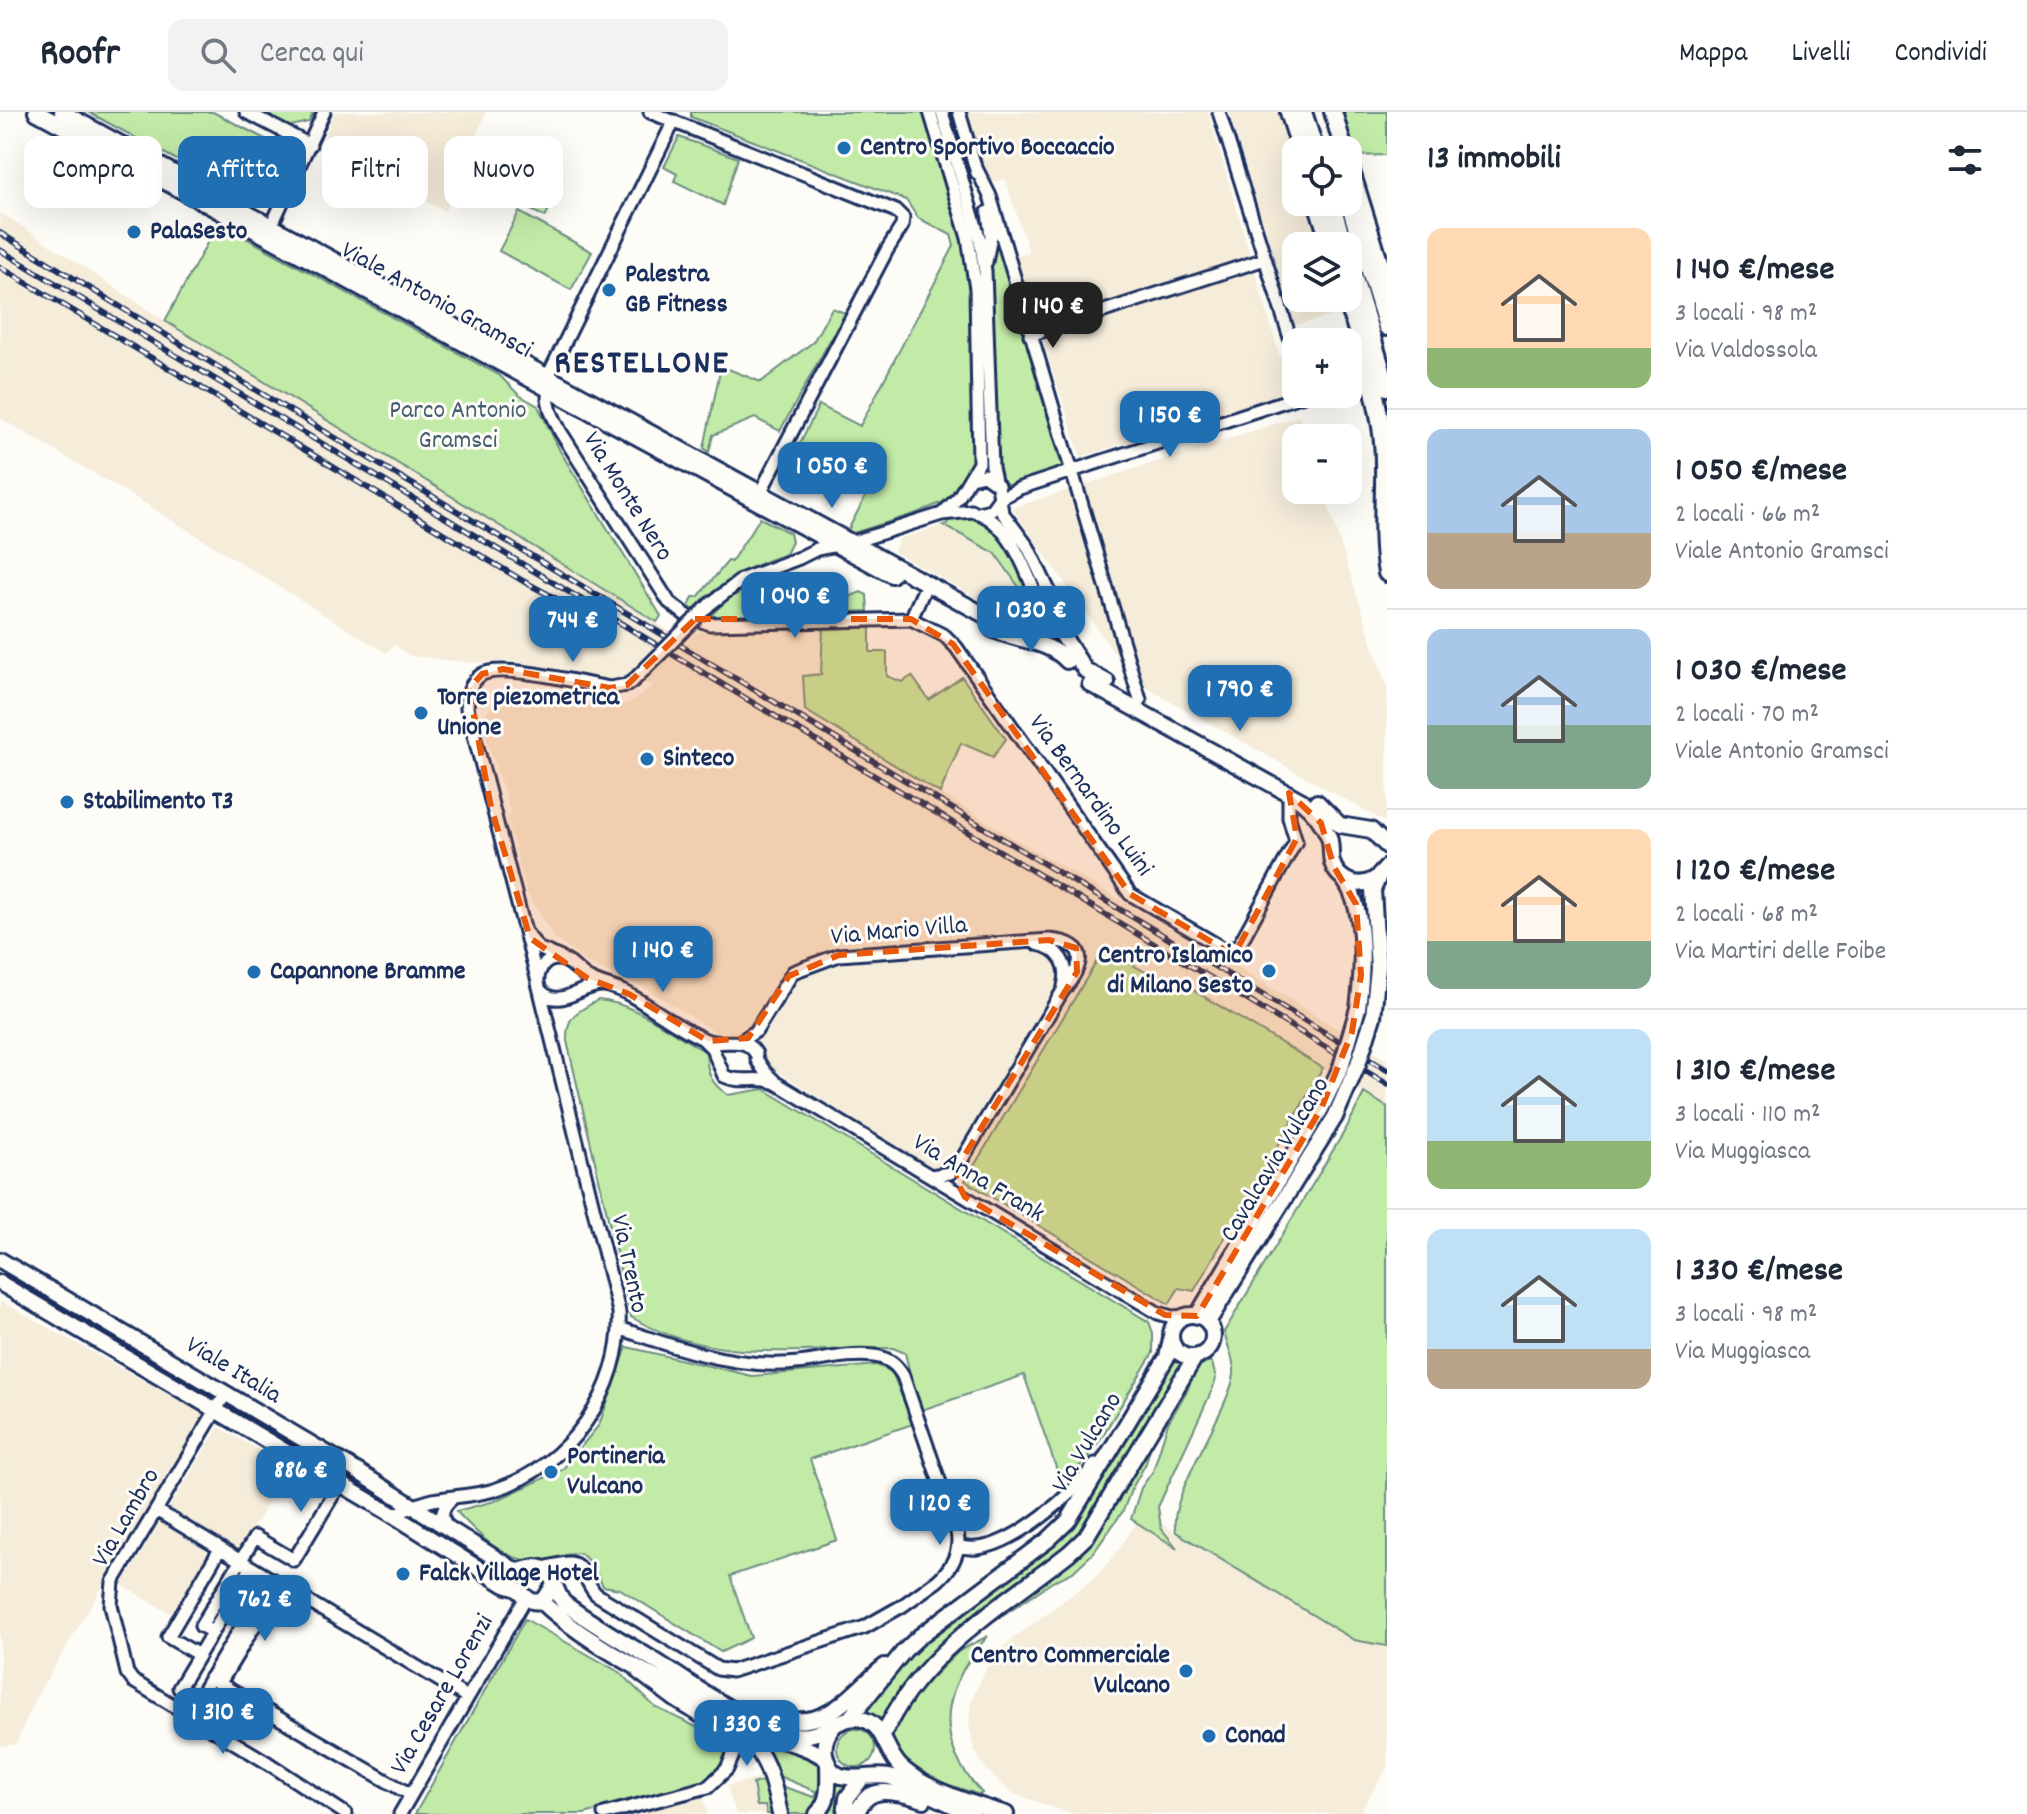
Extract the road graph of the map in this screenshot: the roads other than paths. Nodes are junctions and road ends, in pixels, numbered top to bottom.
1 (62, 112) edge
2 (246, 112) edge
3 (324, 112) edge
4 (650, 112) edge
5 (930, 112) edge
6 (942, 112) edge
7 (959, 112) edge
8 (1219, 112) edge
9 (1289, 112) edge
10 (1303, 112) edge
11 (1321, 112) edge
12 (1333, 112) edge
13 (39, 113) edge
14 (674, 121) junction
15 (1297, 136) edge
16 (1311, 136) edge
17 (1329, 136) edge
18 (1340, 136) edge
19 (310, 145) junction
20 (975, 166) junction
21 (1362, 207) edge
22 (1353, 216) edge
23 (270, 230) junction
24 (1265, 259) junction
25 (985, 271) junction
26 (1387, 287) edge
27 (1362, 305) edge
28 (1351, 312) edge
29 (1387, 327) edge
30 (1287, 328) edge
31 (1030, 335) junction
32 (548, 384) junction
33 (1387, 387) edge
34 (1282, 404) edge
35 (1071, 473) junction
36 (970, 479) junction
37 (996, 483) junction
38 (1020, 488) junction
39 (963, 489) junction
40 (760, 493) junction
41 (999, 499) junction
42 (975, 512) junction
43 (942, 514) junction
44 (853, 542) junction
45 (836, 546) junction
46 (1387, 573) edge
47 (923, 592) junction
48 (1055, 605) joint
49 (911, 619) junction
50 (1050, 622) junction
51 (1003, 635) junction
52 (1067, 661) junction
53 (1140, 700) junction
54 (1289, 793) junction
55 (1358, 828) junction
56 (1386, 847) edge
57 (1332, 853) junction
58 (1384, 868) edge
59 (1341, 877) junction
60 (523, 925) junction
61 (1032, 943) junction
62 (561, 959) junction
63 (577, 970) junction
64 (607, 985) junction
65 (539, 986) junction
66 (1062, 992) junction
67 (567, 997) junction
68 (756, 1031) junction
69 (551, 1036) junction
70 (703, 1038) junction
71 (741, 1041) junction
72 (728, 1042) junction
73 (756, 1057) junction
74 (717, 1060) junction
75 (743, 1080) junction
76 (776, 1083) junction
77 (958, 1166) junction
78 (931, 1176) junction
79 (965, 1197) junction
80 (0, 1260) edge
81 (0, 1283) edge
82 (1158, 1313) junction
83 (1197, 1318) junction
84 (619, 1328) junction
85 (1171, 1337) junction
86 (1195, 1357) junction
87 (225, 1395) junction
88 (215, 1412) junction
89 (1128, 1424) junction
90 (339, 1485) junction
91 (455, 1496) junction
92 (414, 1507) junction
93 (156, 1510) junction
94 (393, 1515) junction
95 (449, 1529) junction
96 (958, 1547) junction
97 (220, 1549) junction
98 (240, 1561) junction
99 (251, 1568) junction
100 (524, 1571) junction
101 (552, 1574) junction
102 (274, 1582) junction
103 (522, 1594) junction
104 (541, 1601) junction
105 (181, 1614) junction
106 (201, 1626) junction
107 (213, 1632) junction
108 (904, 1651) junction
109 (199, 1655) junction
110 (622, 1659) junction
111 (215, 1681) junction
112 (467, 1697) junction
113 (722, 1717) junction
114 (850, 1718) junction
115 (754, 1720) junction
116 (834, 1726) junction
117 (884, 1741) junction
118 (827, 1761) junction
119 (864, 1778) junction
120 (411, 1795) junction
121 (346, 1814) edge
122 (400, 1814) edge
123 (604, 1814) edge
124 (780, 1814) edge
125 (817, 1814) edge
126 (845, 1814) edge
127 (857, 1814) edge
128 (971, 1814) edge
129 (1006, 1814) edge

1 - 23 main road, Viale Antonio Gramsci
2 - 19 street
3 - 19 street
4 - 14 street
5 - 36 street
6 - 25 street
7 - 20 street
8 - 24 street
9 - 15 highway
10 - 16 highway
11 - 17 highway
12 - 18 highway
13 - 23 main road, Viale Antonio Gramsci
14 - 32 street
14 - 40 street
19 - 23 street
20 - 25 street
20 - 31 street
21 - 26 highway
22 - 29 highway
23 - 32 main road, Viale Antonio Gramsci
24 - 30 street
24 - 31 street
25 - 37 street
27 - 33 highway
28 - 46 highway
31 - 35 street
32 - 40 main road, Viale Antonio Gramsci
32 - 45 main road, Viale Antonio Gramsci
32 - 49 street, Via Monte Nero
34 - 35 street
35 - 38 street
35 - 53 street
36 - 37 street
36 - 39 street
37 - 38 street
37 - 41 street
38 - 41 street
39 - 42 street
39 - 43 street
40 - 44 main road, Viale Antonio Gramsci
41 - 42 street
41 - 48 street
42 - 43 street
42 - 50 street
43 - 44 street
44 - 45 street
44 - 50 main road, Viale Antonio Gramsci
45 - 47 main road, Viale Antonio Gramsci
45 - 60 street, Via Trento, bridge
47 - 49 street
47 - 51 main road, Viale Antonio Gramsci
48 - 50 main road
49 - 54 street, Via Bernardino Luini
50 - 51 main road
50 - 52 main road, Viale Antonio Gramsci
50 - 53 main road
51 - 52 main road, Viale Antonio Gramsci
52 - 54 main road, Viale Antonio Gramsci
53 - 55 main road
54 - 57 main road, Viale Antonio Gramsci
55 - 56 main road
55 - 57 main road
57 - 59 main road, Viale Antonio Gramsci
58 - 59 main road
58 - 83 main road, Cavalcavia Vulcano, bridge
59 - 83 main road, Cavalcavia Vulcano, bridge
60 - 62 street, Via Trento
60 - 65 street, Via Trento
61 - 66 street
61 - 66 street, Via Mario Villa
61 - 68 street, Via Mario Villa
62 - 63 street, Via Trento
62 - 65 street
63 - 64 street, Via Trento
63 - 67 street
64 - 67 street
64 - 70 street, Via Trento
65 - 67 street
65 - 69 street, Via Trento
66 - 77 street, Via Mario Villa
67 - 69 street
68 - 71 street, Via Mario Villa
68 - 73 street
69 - 84 street, Via Trento
70 - 72 street
70 - 74 street
71 - 72 street
71 - 73 street
72 - 74 street
73 - 75 street
73 - 76 street, Via Anna Frank
74 - 75 street
75 - 76 street, Via Anna Frank
76 - 78 street, Via Anna Frank
77 - 78 street
77 - 79 street
78 - 79 street, Via Anna Frank
79 - 82 street, Via Anna Frank
80 - 87 main road, Viale Italia
81 - 88 main road, Viale Italia
82 - 83 street, Via Anna Frank
82 - 85 street, Via Anna Frank
83 - 85 main road
83 - 86 main road
84 - 91 street, Via Trento
84 - 96 street
85 - 86 main road
85 - 89 main road, Via Vulcano
86 - 117 main road, Via Vulcano
87 - 88 street, Via Lambro
87 - 92 main road, Viale Italia
88 - 90 main road, Viale Italia
88 - 93 street, Via Lambro
89 - 96 street
89 - 108 main road, Via Vulcano
90 - 94 main road, Viale Italia
90 - 98 street
91 - 92 street, Via Trento
91 - 95 street
92 - 94 street, Via Trento
92 - 95 main road, Viale Italia
93 - 97 street
93 - 121 street, Via Lambro
94 - 103 main road, Viale Italia
95 - 100 main road, Viale Italia
96 - 101 street
97 - 98 street
97 - 105 street
98 - 99 street
98 - 106 street
99 - 102 street
99 - 107 street
100 - 101 main road
100 - 103 main road
101 - 104 main road
101 - 115 main road
102 - 111 street
102 - 112 street
103 - 104 main road, Viale Italia
103 - 112 street, Via Cesare Lorenzi
104 - 110 main road
105 - 106 street
105 - 109 street
106 - 107 street
107 - 109 street
108 - 114 main road, Via Vulcano
108 - 115 main road
109 - 111 street
110 - 113 main road
110 - 123 street
111 - 120 street
112 - 120 street, Via Cesare Lorenzi
113 - 118 main road
113 - 124 main road
114 - 116 main road
114 - 117 main road
115 - 116 main road
116 - 118 main road
117 - 119 main road
117 - 129 main road
118 - 119 main road
118 - 125 main road
119 - 126 main road
119 - 128 main road
120 - 122 street, Via Cesare Lorenzi
127 - 128 main road

